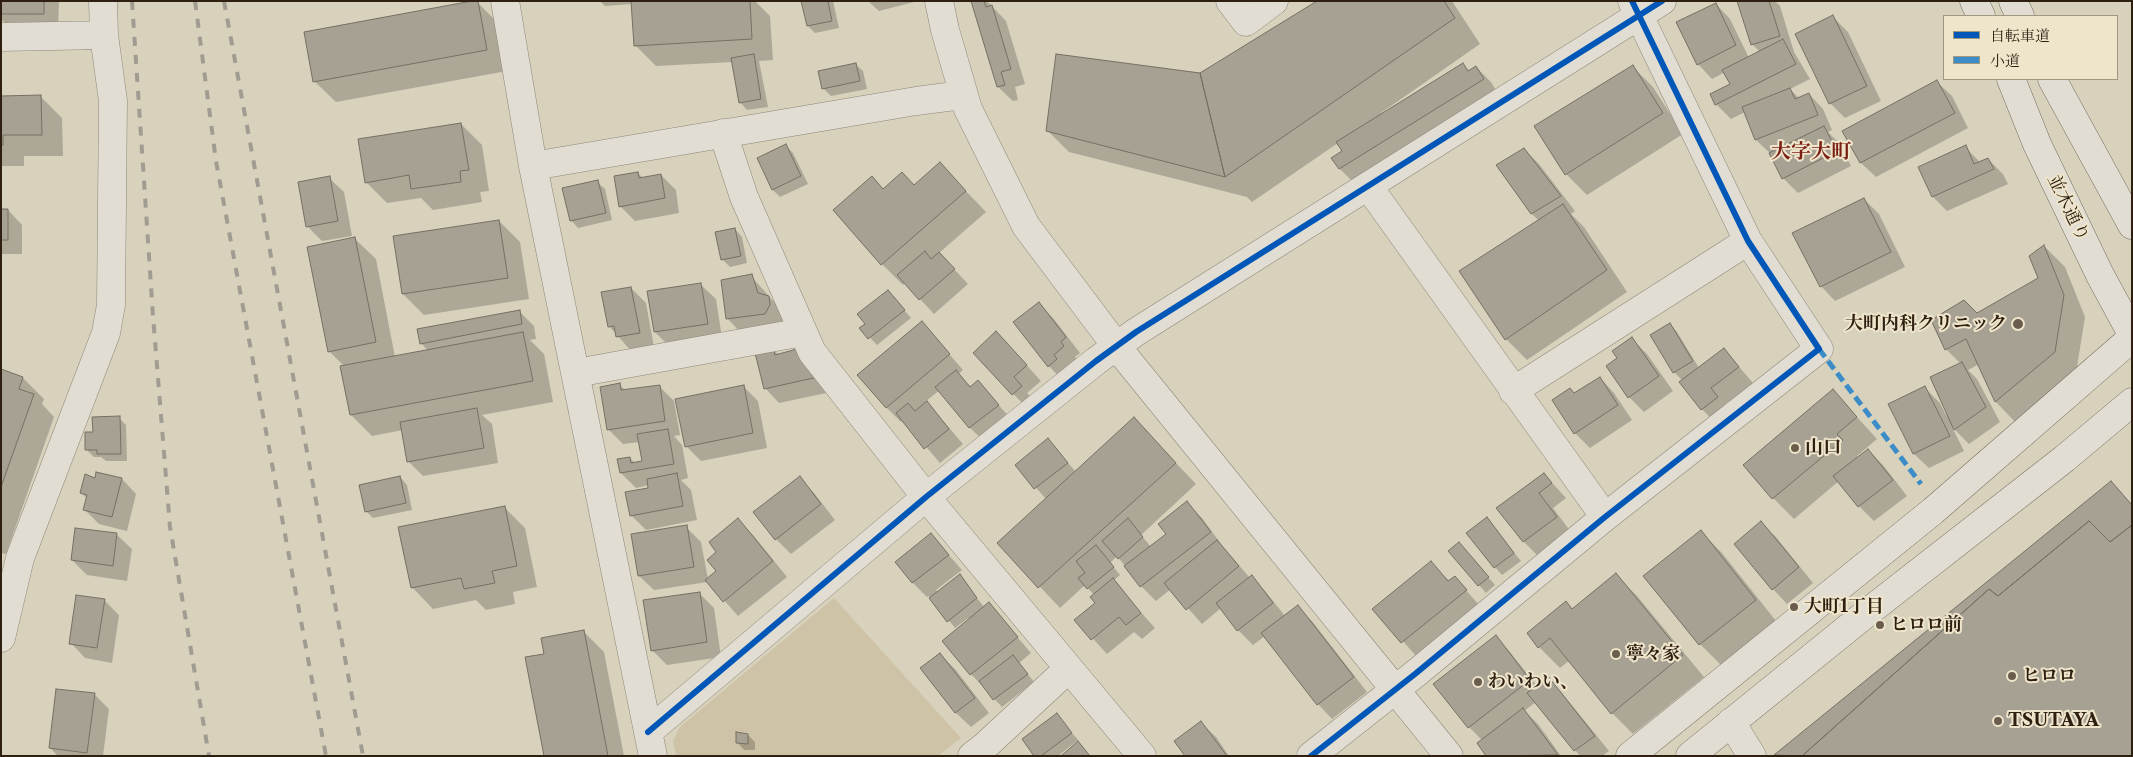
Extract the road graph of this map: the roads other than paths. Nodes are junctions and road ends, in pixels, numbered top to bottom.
1 (103, 1) edge
2 (505, 1) edge
3 (939, 1) edge
4 (1230, 1) edge
5 (1274, 1) edge
6 (1662, 1) edge
7 (1974, 1) edge
8 (2013, 1) edge
9 (1635, 8) edge
10 (1981, 15) edge
11 (2020, 15) edge
12 (104, 35) junction
13 (1, 37) edge
14 (2011, 80) edge
15 (2053, 80) edge
16 (963, 96) junction
17 (723, 133) junction
18 (534, 166) junction
19 (1368, 186) junction
20 (2132, 225) edge
21 (1748, 241) junction
22 (803, 332) junction
23 (2132, 334) edge
24 (2132, 338) edge
25 (1117, 347) junction
26 (576, 373) junction
27 (1513, 391) junction
28 (2132, 402) edge
29 (926, 497) junction
30 (1605, 517) junction
31 (11, 557) edge
32 (1, 638) edge
33 (1068, 669) junction
34 (1394, 690) junction
35 (1731, 722) junction
36 (650, 744) edge
37 (972, 756) edge
38 (1142, 756) edge
39 (1312, 756) edge
40 (1450, 756) edge
41 (1630, 756) edge
42 (1690, 756) edge
43 (1752, 756) edge

1 - 12 street
2 - 18 street
3 - 16 street
4 - 5 street
6 - 9 street
7 - 10 street
8 - 11 street
9 - 19 street
9 - 21 street
12 - 13 street
12 - 31 street
14 - 23 street, 並木通り
15 - 20 street
16 - 17 street
16 - 25 street
17 - 18 street
17 - 22 street
18 - 26 street
19 - 25 street
19 - 27 street
21 - 27 street
21 - 30 street
22 - 26 street
22 - 29 street
24 - 41 street
25 - 29 street
25 - 34 street
26 - 36 street
27 - 30 street
28 - 35 street
29 - 33 street
29 - 36 street
30 - 34 street
31 - 32 street
33 - 37 street
33 - 38 street
34 - 39 street
34 - 40 street
35 - 42 street
35 - 43 street

